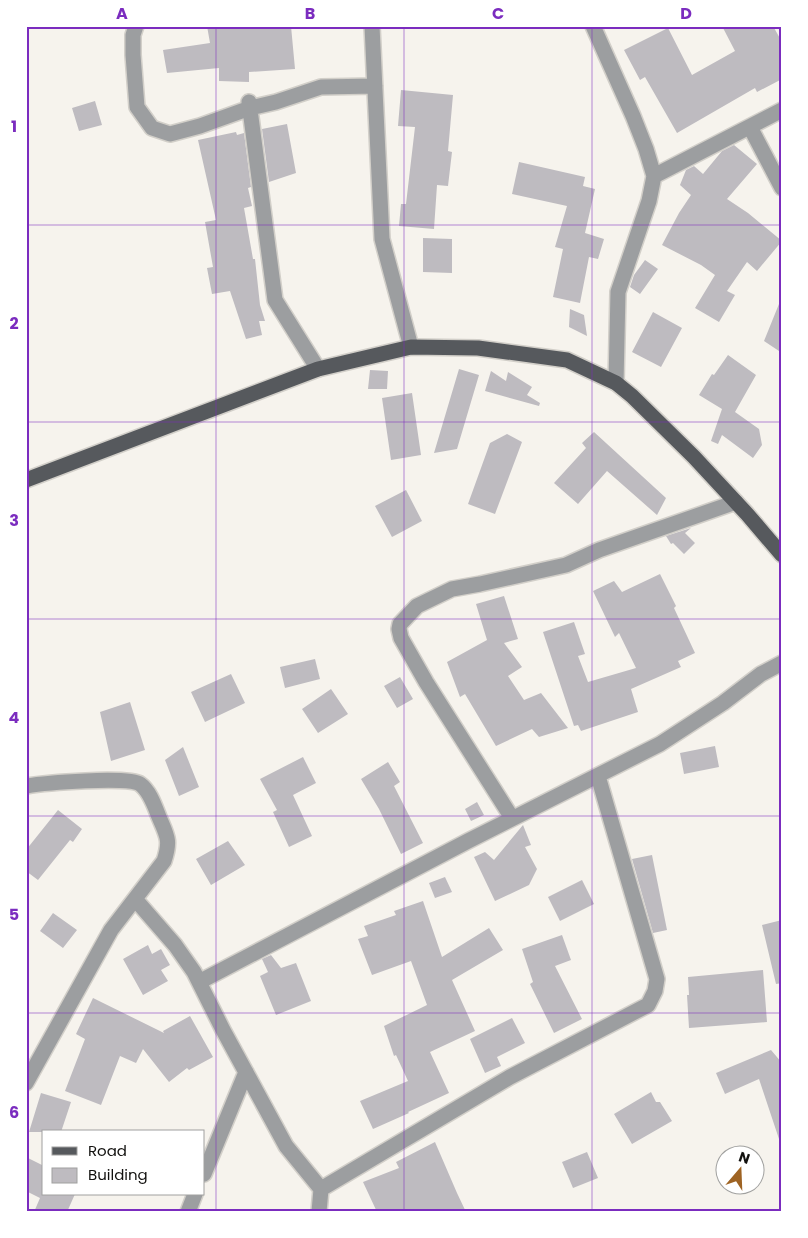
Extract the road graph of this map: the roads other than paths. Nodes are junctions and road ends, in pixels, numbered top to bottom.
1 (136, 26) edge
2 (372, 26) edge
3 (593, 26) edge
4 (375, 86) junction
5 (249, 105) junction
6 (782, 110) edge
7 (750, 127) junction
8 (654, 176) junction
9 (782, 188) edge
10 (411, 347) junction
11 (318, 369) junction
12 (616, 383) junction
13 (26, 480) edge
14 (736, 502) junction
15 (782, 555) edge
16 (782, 663) edge
17 (598, 776) junction
18 (26, 786) edge
19 (512, 818) junction
20 (135, 899) junction
21 (199, 982) junction
22 (246, 1072) junction
23 (26, 1083) edge
24 (205, 1172) edge
25 (321, 1189) junction
26 (194, 1196) edge
27 (188, 1212) edge
28 (319, 1212) edge

1 - 5 street
2 - 4 street
3 - 8 street
4 - 5 street
4 - 10 street
5 - 11 street
6 - 7 street
7 - 8 street
7 - 9 street
8 - 12 street
10 - 11 main road
10 - 12 main road
11 - 13 main road
12 - 14 main road
14 - 15 main road
14 - 19 street
16 - 17 street
17 - 19 street
17 - 25 street
18 - 20 street
19 - 21 street
20 - 21 street
20 - 23 street
21 - 22 street
22 - 24 street
22 - 25 street
25 - 28 street
26 - 27 street

